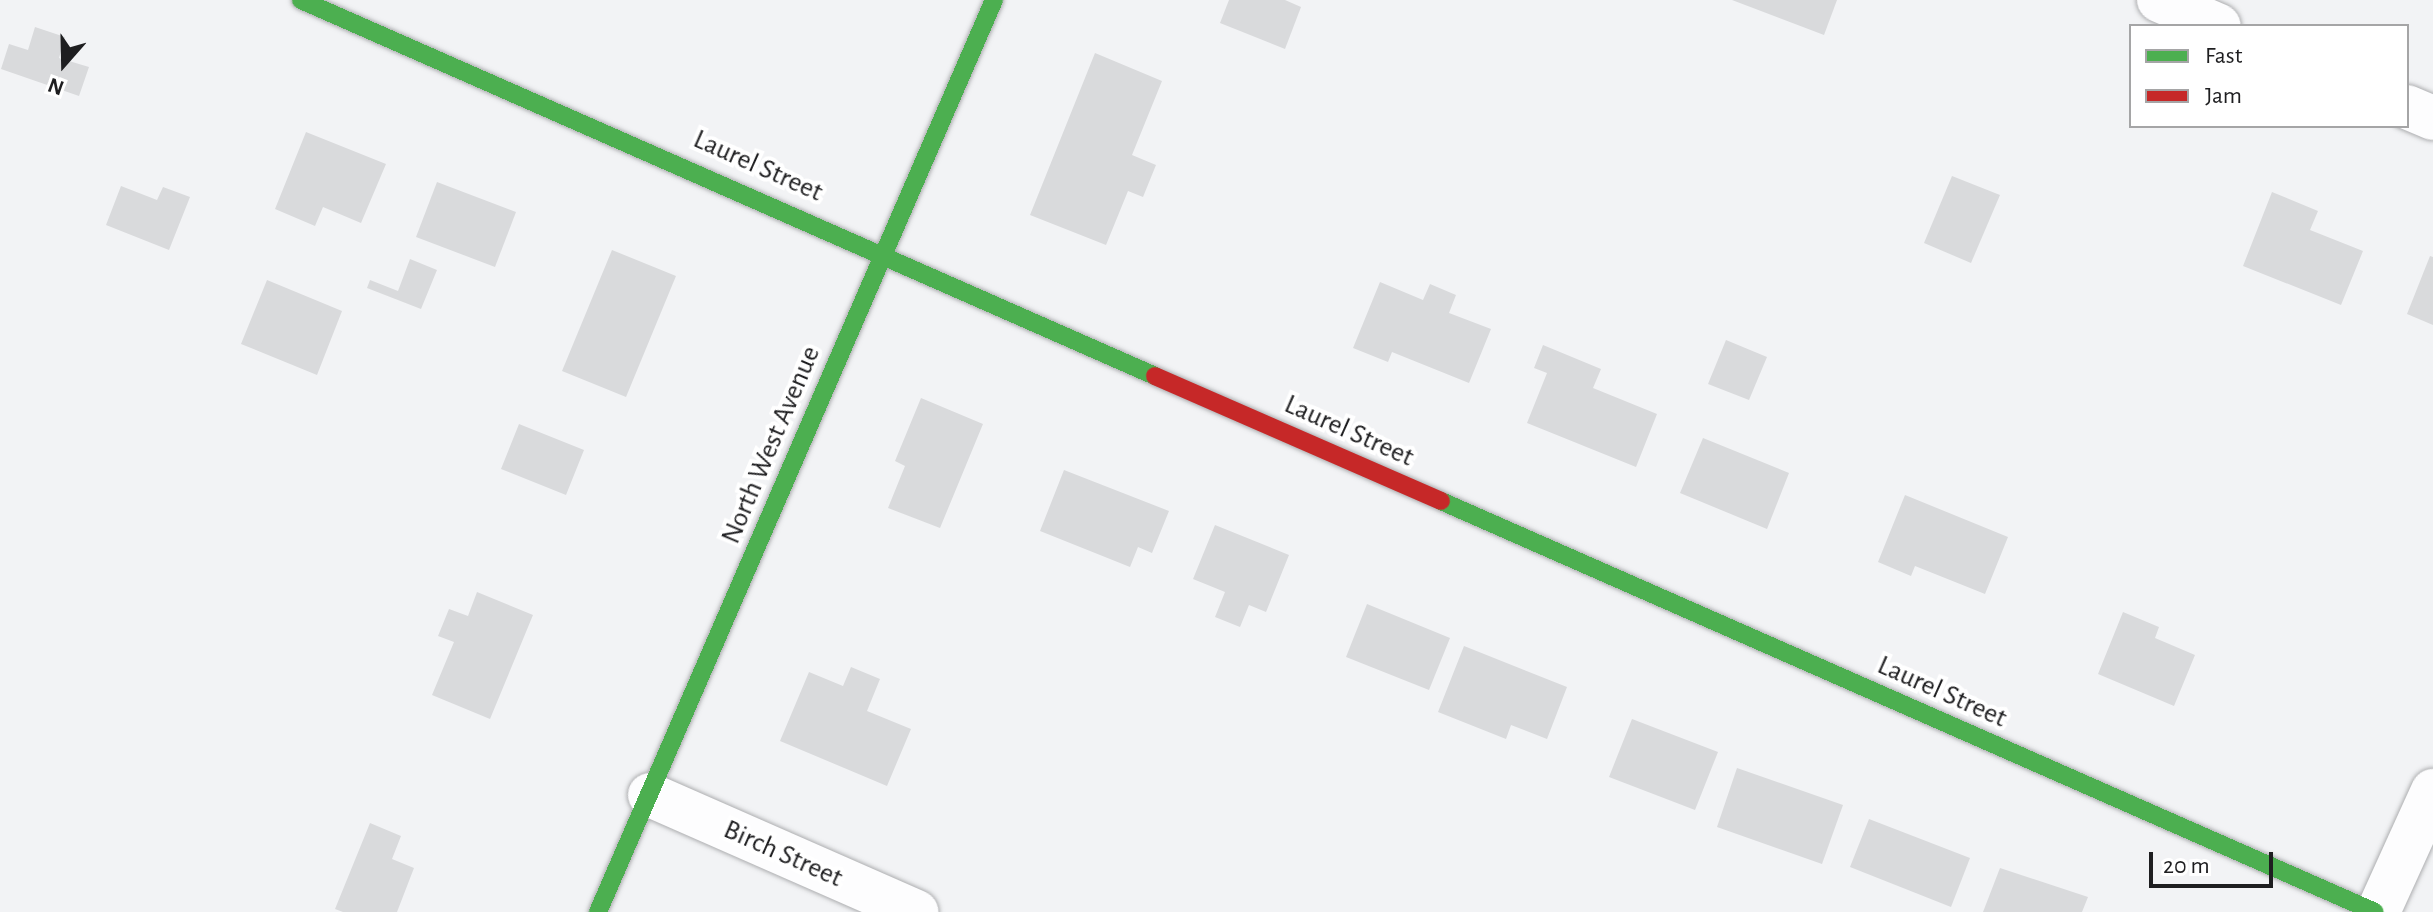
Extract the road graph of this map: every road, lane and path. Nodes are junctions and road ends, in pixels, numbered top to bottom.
1 (301, 0) edge
2 (994, 0) edge
3 (2159, 0) edge
4 (2214, 24) edge
5 (2409, 108) edge
6 (2433, 118) edge
7 (884, 254) junction
8 (2433, 791) edge
9 (650, 795) junction
10 (598, 912) edge
11 (916, 912) edge
12 (2377, 912) edge

1 - 7 street, Laurel Street
2 - 7 street, North West Avenue
3 - 4 street
5 - 6 street
7 - 9 street, North West Avenue
7 - 12 street, Laurel Street
8 - 12 street
9 - 10 street, North West Avenue
9 - 11 street, Birch Street

